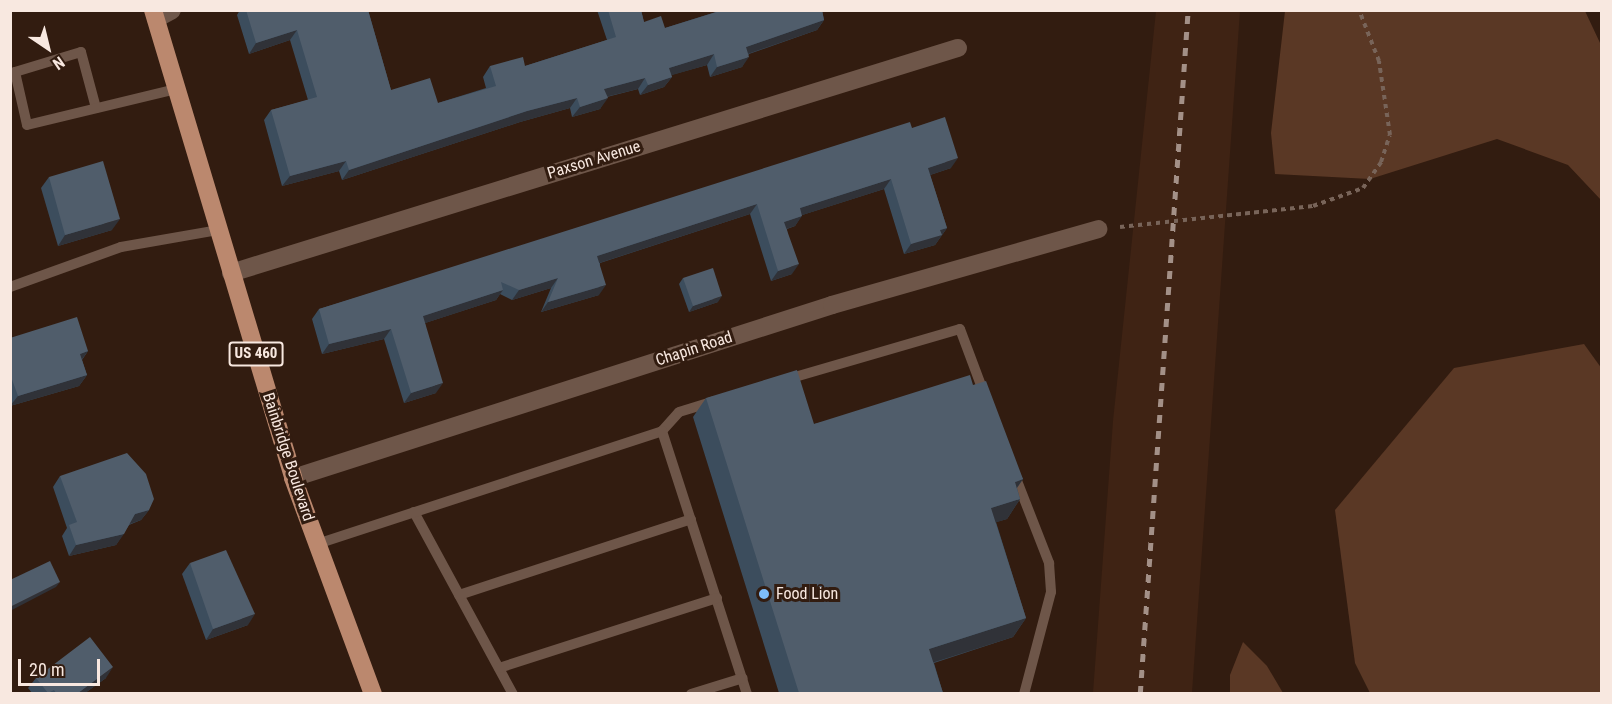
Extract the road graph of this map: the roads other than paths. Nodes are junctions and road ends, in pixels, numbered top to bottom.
1 (172, 10) edge
2 (154, 15) edge
3 (958, 48) dead end
4 (176, 89) junction
5 (96, 108) junction
6 (1098, 229) road end
7 (218, 230) junction
8 (231, 273) junction
9 (10, 287) edge
10 (780, 382) edge
11 (724, 398) edge
12 (989, 407) edge
13 (662, 431) junction
14 (1010, 463) edge
15 (293, 478) junction
16 (414, 512) junction
17 (691, 519) junction
18 (316, 544) junction
19 (459, 595) junction
20 (717, 598) junction
21 (499, 668) junction
22 (742, 678) junction
23 (373, 693) edge
24 (513, 693) edge
25 (691, 693) edge
26 (747, 693) edge
27 (1024, 693) edge

1 - 2 street
2 - 4 main road, Bainbridge Boulevard / US 460
3 - 8 street, Paxson Avenue
4 - 5 lane
4 - 7 main road, Bainbridge Boulevard / US 460
5 - 5 lane
6 - 15 street, Chapin Road
7 - 8 main road, Bainbridge Boulevard / US 460
7 - 9 lane
8 - 15 main road, Bainbridge Boulevard / US 460
10 - 12 lane
11 - 13 lane
13 - 16 lane
13 - 17 lane
14 - 27 lane
15 - 18 main road, Bainbridge Boulevard / US 460
16 - 18 lane
16 - 19 lane
17 - 19 lane
17 - 20 lane
18 - 23 main road, Bainbridge Boulevard / US 460
19 - 21 lane
20 - 21 lane
20 - 22 lane
21 - 24 lane
22 - 25 lane
22 - 26 lane

